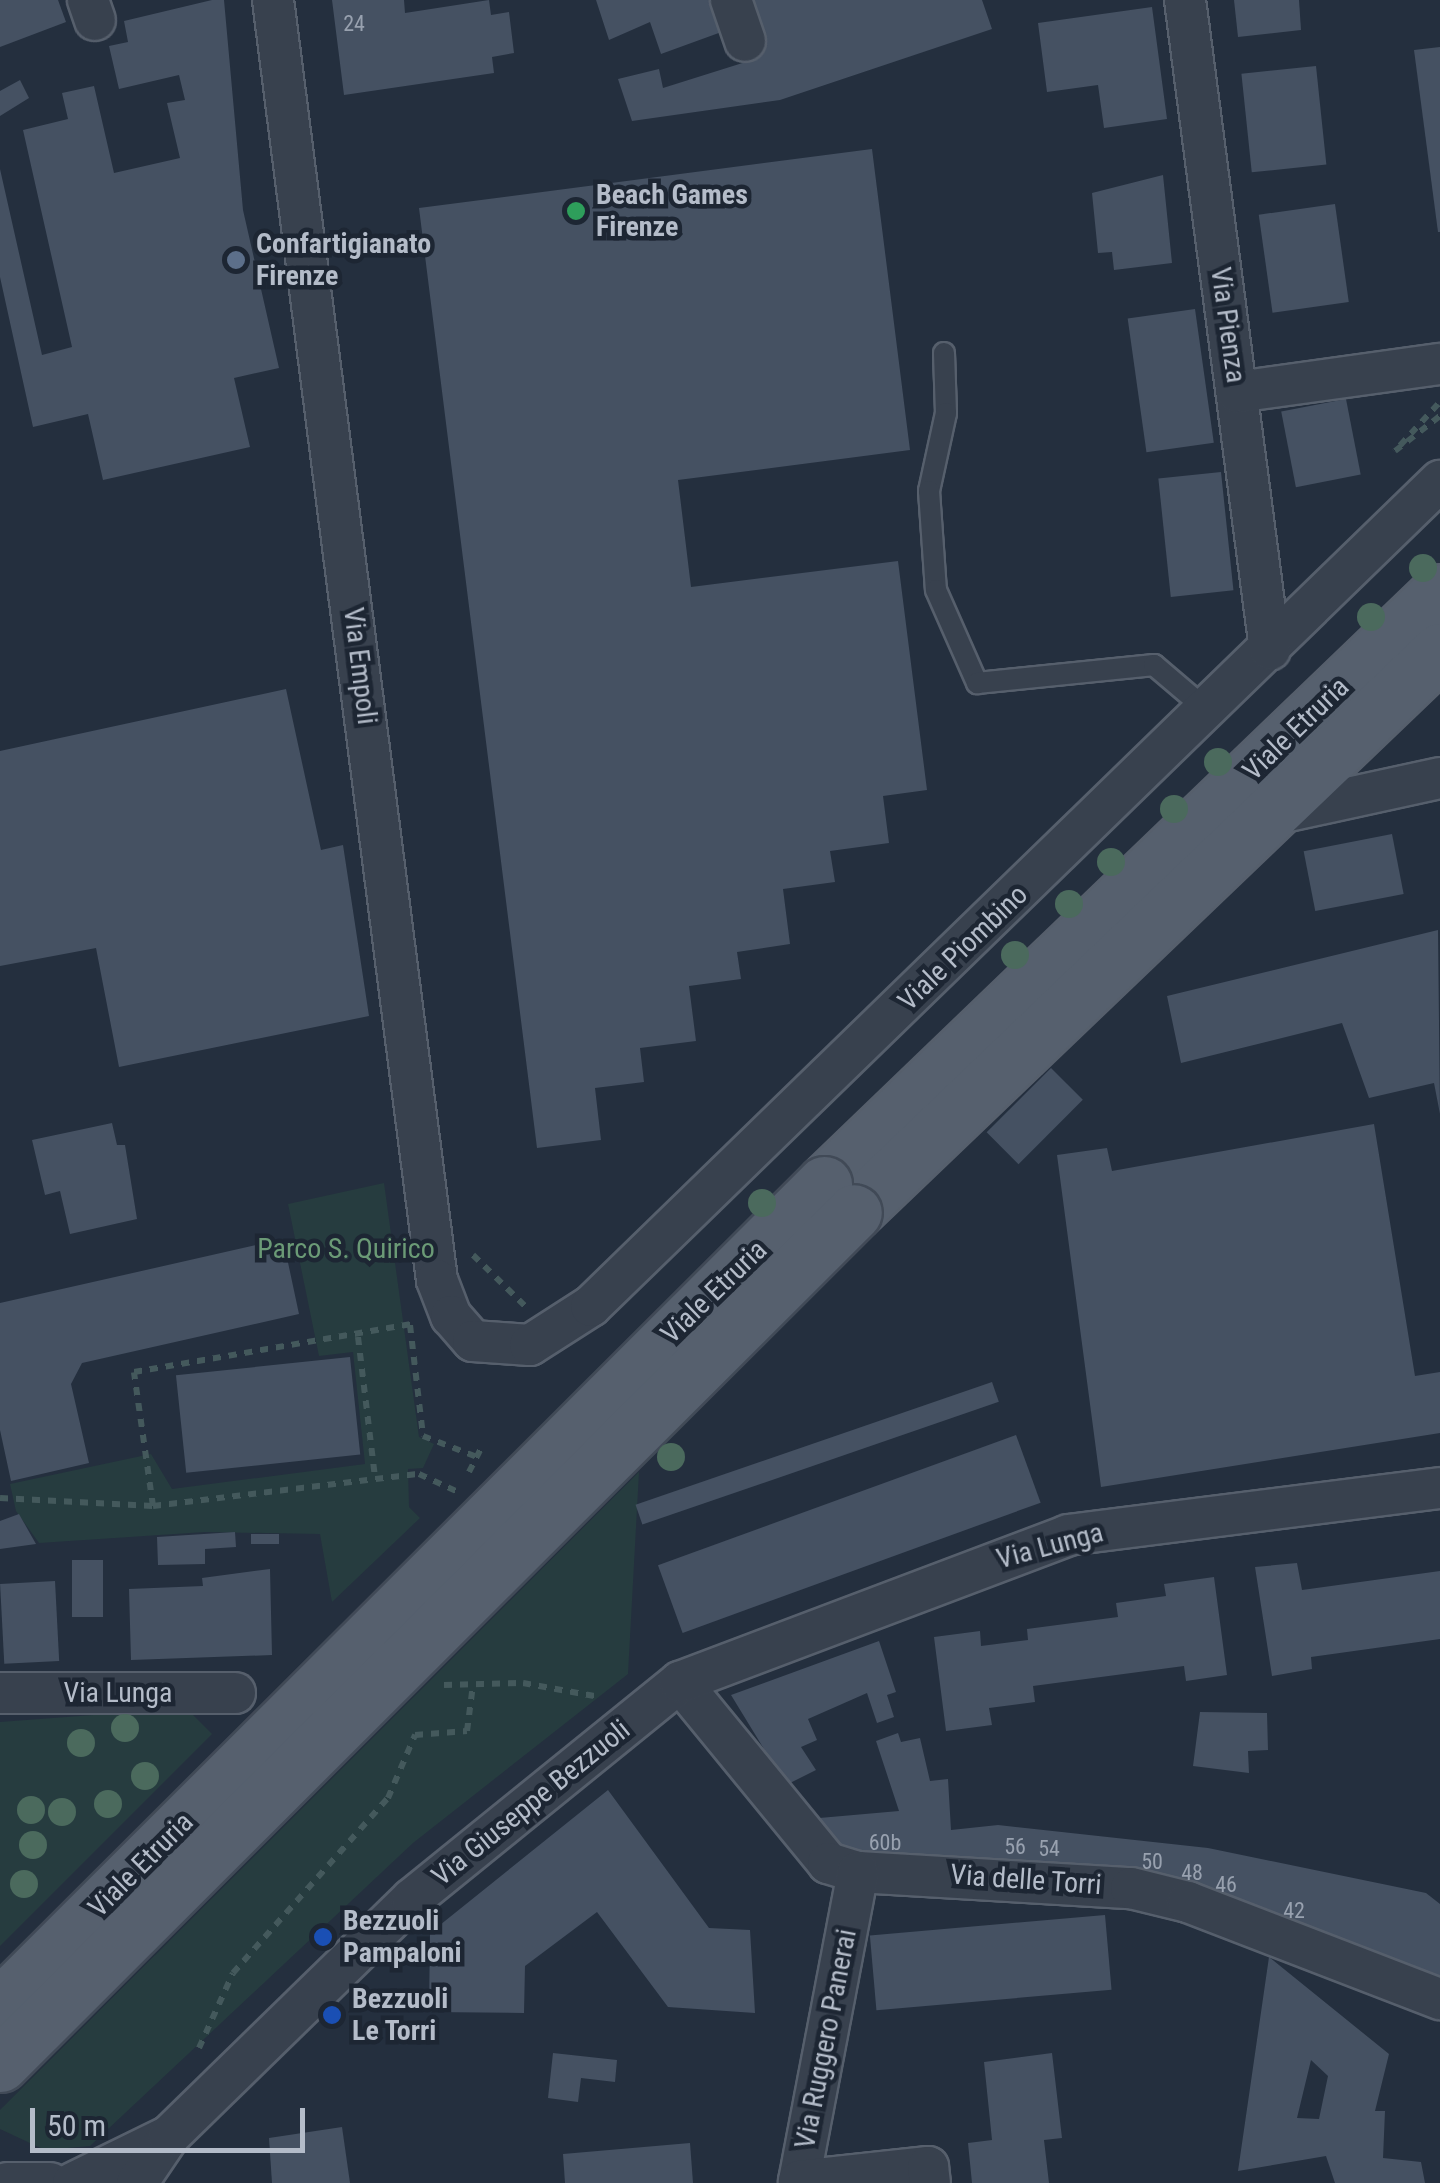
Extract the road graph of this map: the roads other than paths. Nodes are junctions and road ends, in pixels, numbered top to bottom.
1 (273, 0) edge
2 (731, 0) edge
3 (1185, 0) edge
4 (745, 41) dead end
5 (944, 352) dead end
6 (1440, 364) edge
7 (1237, 392) junction
8 (1440, 482) edge
9 (1440, 592) edge
10 (1270, 649) junction
11 (1440, 651) edge
12 (1206, 710) junction
13 (1440, 778) edge
14 (1270, 814) junction
15 (839, 1198) junction
16 (452, 1317) joint
17 (1440, 1488) edge
18 (680, 1682) junction
19 (0, 1693) edge
20 (235, 1693) dead end
21 (858, 1872) junction
22 (1440, 1999) edge
23 (0, 2006) edge
24 (0, 2064) edge
25 (168, 2136) junction
26 (0, 2173) edge
27 (9, 2182) edge
28 (50, 2183) edge
29 (73, 2183) edge
30 (137, 2183) edge
31 (930, 2183) edge

1 - 16 street, Via Empoli
2 - 4 street
3 - 7 street, Via Pienza
5 - 12 lane
6 - 7 street
7 - 10 street, Via Pienza
8 - 10 street, Viale Piombino
9 - 15 main road, Viale Etruria
10 - 12 street, Viale Piombino
11 - 14 main road, Viale Etruria
12 - 16 street, Viale Piombino
13 - 14 street
14 - 15 main road, Viale Etruria
15 - 23 main road, Viale Etruria, bridge
15 - 24 main road, Viale Etruria, bridge
17 - 18 street, Via Lunga
18 - 21 street, Via delle Torri
18 - 25 street, Via Giuseppe Bezzuoli
19 - 20 street, Via Lunga
21 - 22 street, Via delle Torri
21 - 31 street, Via Ruggero Panerai
25 - 29 street, Via Giuseppe Bezzuoli
25 - 30 street, Via Giuseppe Bezzuoli
26 - 27 street
27 - 28 street

